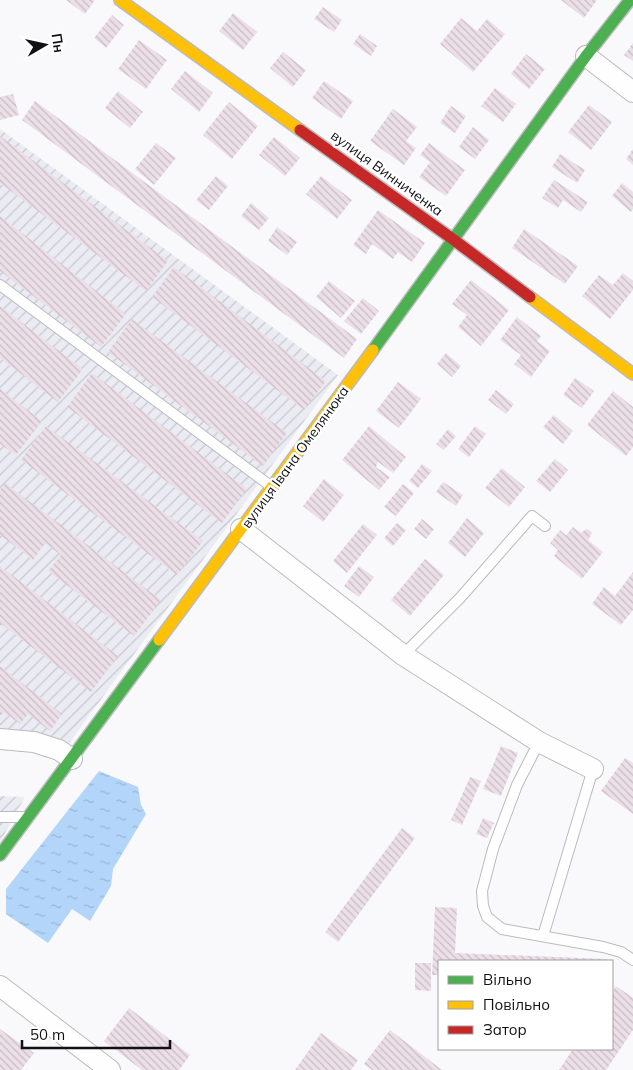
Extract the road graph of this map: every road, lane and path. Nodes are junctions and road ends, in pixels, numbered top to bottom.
1 (120, 0) edge
2 (630, 0) edge
3 (586, 56) junction
4 (633, 92) edge
5 (454, 240) junction
6 (0, 286) edge
7 (633, 374) edge
8 (273, 487) junction
9 (545, 526) dead end
10 (241, 529) junction
11 (403, 655) junction
12 (0, 739) edge
13 (539, 742) junction
14 (72, 759) junction
15 (593, 769) joint
16 (30, 816) junction
17 (0, 817) edge
18 (0, 855) edge
19 (543, 936) junction
20 (633, 960) edge
21 (0, 986) edge
22 (110, 1070) edge

1 - 5 street, вулиця Винниченка
2 - 3 street, вулиця Івана Омелянюка
3 - 4 street
3 - 5 street, вулиця Івана Омелянюка
5 - 7 street, вулиця Винниченка
5 - 8 street, вулиця Івана Омелянюка
6 - 8 lane
8 - 10 street, вулиця Івана Омелянюка
9 - 11 lane
10 - 11 street
10 - 14 street, вулиця Івана Омелянюка
11 - 13 street
12 - 14 street
13 - 15 street
13 - 19 lane
14 - 16 street, вулиця Івана Омелянюка
15 - 19 lane
16 - 17 lane
16 - 18 street, вулиця Івана Омелянюка
19 - 20 lane
21 - 22 street

